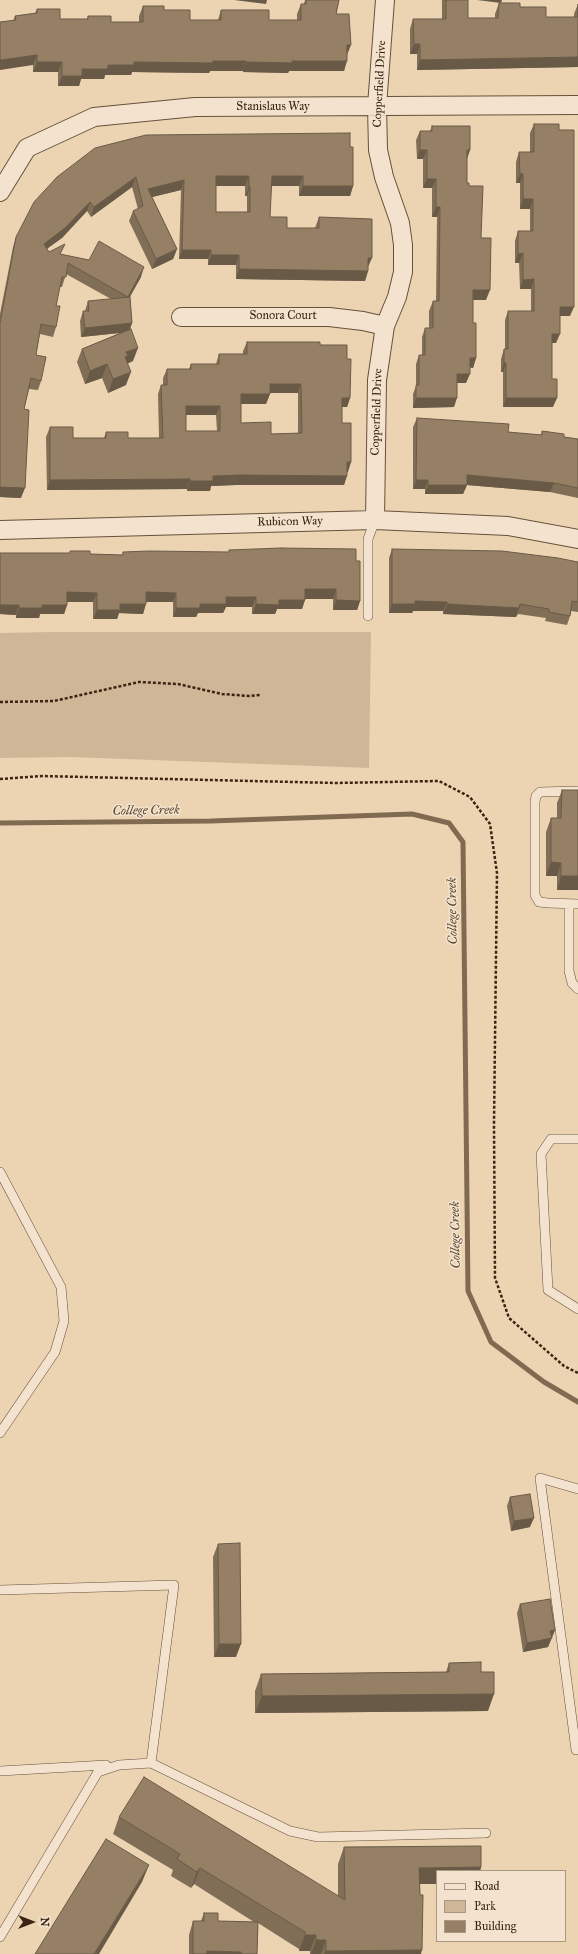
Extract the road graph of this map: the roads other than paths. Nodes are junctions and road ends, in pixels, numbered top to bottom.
1 (385, 0) edge
2 (578, 105) edge
3 (377, 106) junction
4 (0, 192) edge
5 (181, 317) dead end
6 (385, 326) junction
7 (375, 520) junction
8 (0, 530) edge
9 (578, 539) edge
10 (368, 616) dead end
11 (578, 791) edge
12 (574, 904) edge
13 (578, 989) edge
14 (578, 1139) edge
15 (0, 1172) edge
16 (578, 1309) edge
17 (0, 1433) edge
18 (578, 1489) edge
19 (0, 1590) edge
20 (578, 1749) edge
21 (151, 1763) junction
22 (119, 1765) junction
23 (0, 1772) edge
24 (486, 1833) dead end
25 (0, 1937) edge

1 - 3 street, Copperfield Drive
2 - 3 street, Stanislaus Way
3 - 4 street, Stanislaus Way
3 - 6 street, Copperfield Drive
5 - 6 street, Sonora Court
6 - 7 street, Copperfield Drive
7 - 8 street, Rubicon Way
7 - 9 street, Rubicon Way
7 - 10 lane
11 - 12 lane
12 - 13 lane
14 - 16 lane
15 - 17 lane
18 - 20 lane
19 - 21 lane
21 - 22 lane
21 - 24 lane
22 - 23 lane
22 - 25 lane

